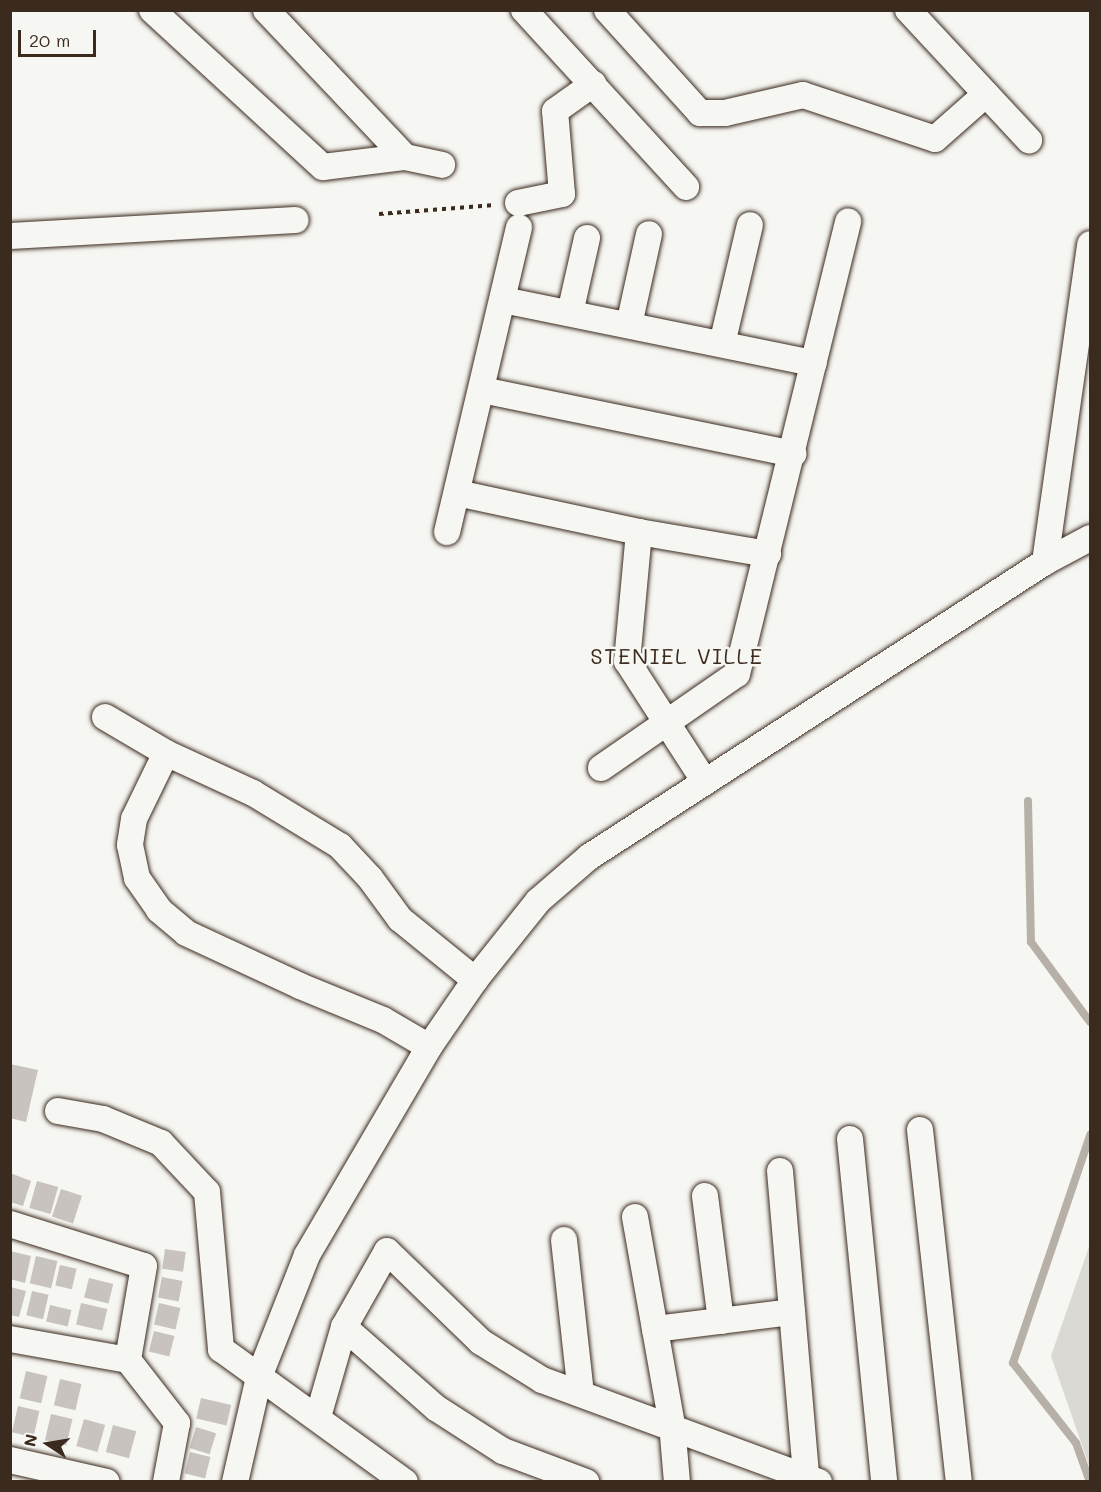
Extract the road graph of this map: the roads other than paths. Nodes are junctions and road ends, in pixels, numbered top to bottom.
1 (152, 10) edge
2 (266, 10) edge
3 (524, 10) edge
4 (607, 10) edge
5 (908, 10) edge
6 (593, 84) junction
7 (986, 94) junction
8 (1029, 140) dead end
9 (405, 158) junction
10 (442, 165) dead end
11 (686, 187) dead end
12 (296, 220) dead end
13 (848, 221) dead end
14 (750, 225) dead end
15 (649, 234) dead end
16 (10, 236) edge
17 (587, 238) dead end
18 (1090, 244) edge
19 (503, 300) junction
20 (570, 313) junction
21 (629, 325) junction
22 (722, 344) junction
23 (814, 363) junction
24 (482, 390) junction
25 (793, 454) junction
26 (458, 493) junction
27 (447, 532) dead end
28 (639, 532) junction
29 (1090, 538) edge
30 (768, 554) junction
31 (1045, 562) junction
32 (105, 717) dead end
33 (669, 722) junction
34 (166, 753) junction
35 (601, 768) dead end
36 (705, 782) junction
37 (475, 980) junction
38 (429, 1047) junction
39 (58, 1111) dead end
40 (920, 1130) dead end
41 (850, 1139) dead end
42 (780, 1171) dead end
43 (705, 1196) dead end
44 (635, 1217) dead end
45 (10, 1224) edge
46 (564, 1240) dead end
47 (792, 1312) junction
48 (721, 1321) junction
49 (344, 1327) junction
50 (655, 1329) junction
51 (10, 1339) edge
52 (128, 1360) junction
53 (259, 1377) junction
54 (581, 1393) junction
55 (318, 1417) junction
56 (672, 1424) junction
57 (10, 1460) edge
58 (813, 1479) edge
59 (107, 1482) edge
60 (166, 1482) edge
61 (235, 1482) edge
62 (405, 1482) edge
63 (586, 1482) edge
64 (677, 1482) edge
65 (884, 1482) edge
66 (959, 1482) edge

1 - 9 street
2 - 9 street
3 - 6 street
4 - 7 street
5 - 7 street
6 - 11 street
6 - 19 street
7 - 8 street
9 - 10 street
12 - 16 street
13 - 23 street
14 - 22 street
15 - 21 street
17 - 20 street
18 - 31 street
19 - 20 street
19 - 24 street
20 - 21 street
21 - 22 street
22 - 23 street
23 - 25 street
24 - 25 street
24 - 26 street
25 - 30 street
26 - 27 street
26 - 28 street
28 - 30 street
28 - 33 street
29 - 31 street
30 - 33 street
31 - 36 street
32 - 34 street
33 - 35 street
33 - 36 street
34 - 37 street
34 - 38 street
36 - 37 street
37 - 38 street
38 - 53 street
39 - 53 street
40 - 66 street
41 - 65 street
42 - 47 street
43 - 48 street
44 - 50 street
45 - 52 street
46 - 54 street
47 - 48 street
47 - 58 street
48 - 50 street
49 - 54 street
49 - 55 street
49 - 63 street
50 - 56 street
51 - 52 street
52 - 60 street
53 - 55 street
53 - 61 street
54 - 56 street
55 - 62 street
56 - 58 street
56 - 64 street
57 - 59 street

